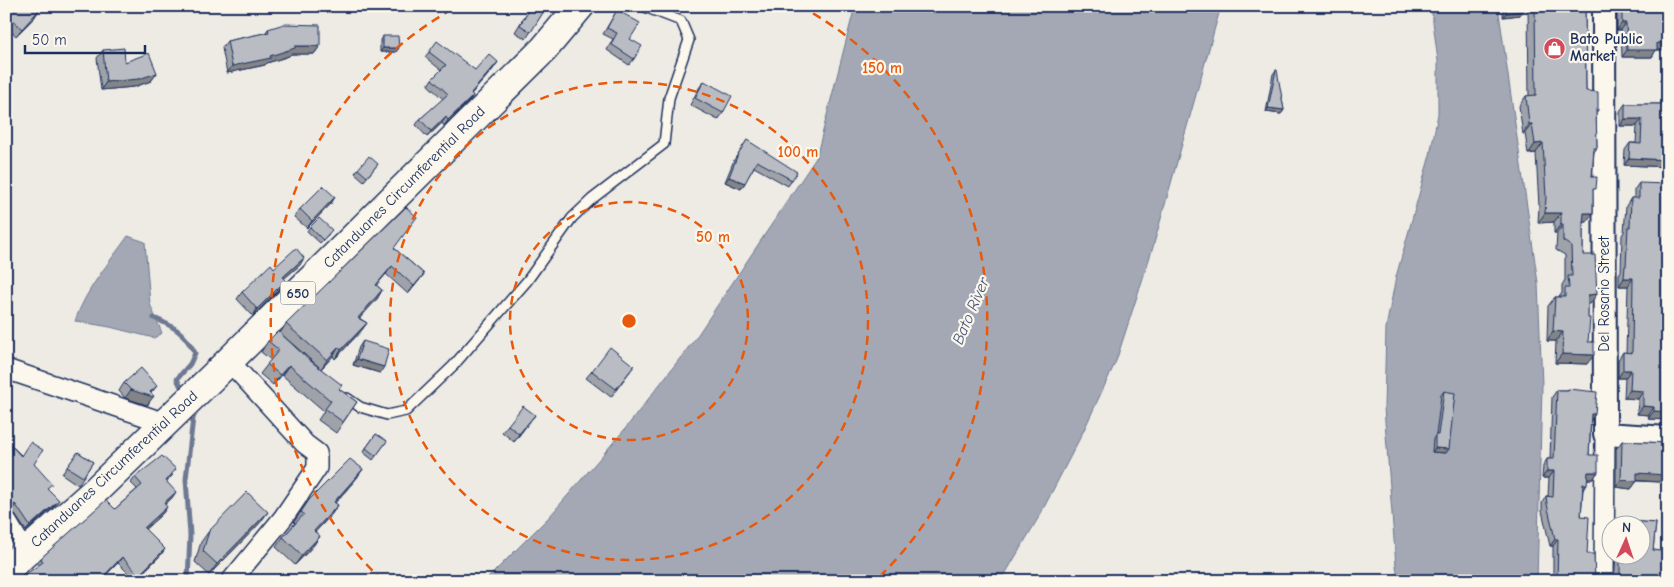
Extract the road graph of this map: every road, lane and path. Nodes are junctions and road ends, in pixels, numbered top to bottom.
1 (580, 6) edge
2 (642, 6) edge
3 (1604, 6) edge
4 (229, 361) junction
5 (6, 369) edge
6 (336, 389) edge
7 (165, 423) junction
8 (1604, 434) junction
9 (1668, 438) edge
10 (6, 520) edge
11 (16, 561) edge
12 (231, 581) edge
13 (1604, 581) edge

1 - 4 main road, Catanduanes Circumferential Road / 650
2 - 6 lane
3 - 8 street, Del Rosario Street
4 - 7 main road, Catanduanes Circumferential Road / 650
4 - 12 street
5 - 7 street
7 - 11 main road, Catanduanes Circumferential Road / 650
8 - 9 street
8 - 13 street, Del Rosario Street
10 - 11 street

